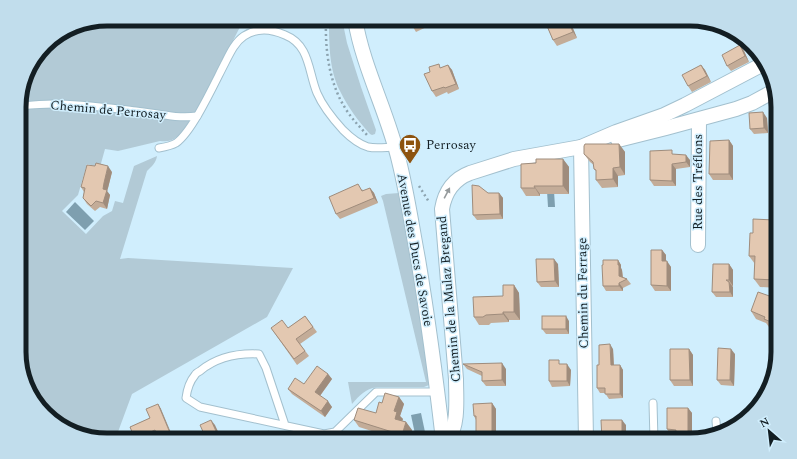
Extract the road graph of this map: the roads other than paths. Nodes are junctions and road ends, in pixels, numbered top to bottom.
1 (357, 26) edge
2 (759, 66) edge
3 (769, 94) edge
4 (26, 106) edge
5 (197, 116) junction
6 (698, 120) junction
7 (395, 147) junction
8 (581, 147) junction
9 (159, 148) dead end
10 (698, 245) dead end
11 (438, 392) junction
12 (653, 403) dead end
13 (716, 421) dead end
14 (285, 425) junction
15 (717, 428) edge
16 (320, 433) edge
17 (330, 433) edge
18 (442, 433) edge
19 (451, 433) edge
20 (586, 433) edge
21 (654, 433) edge

1 - 7 street, Avenue des Ducs de Savoie
2 - 8 street, Chemin de la Mulaz Bregand
3 - 6 street, Rue des Tréflons
4 - 5 lane, Chemin de Perrosay
5 - 7 lane
5 - 9 lane
6 - 8 street, Rue des Tréflons
6 - 10 street, Rue des Tréflons
7 - 11 street, Avenue des Ducs de Savoie
19 -> 8 street, Chemin de la Mulaz Bregand
8 - 20 street, Chemin du Ferrage
11 - 17 lane
11 - 18 street, Avenue des Ducs de Savoie
12 - 21 lane
13 - 15 lane
14 - 14 lane
14 - 16 lane

